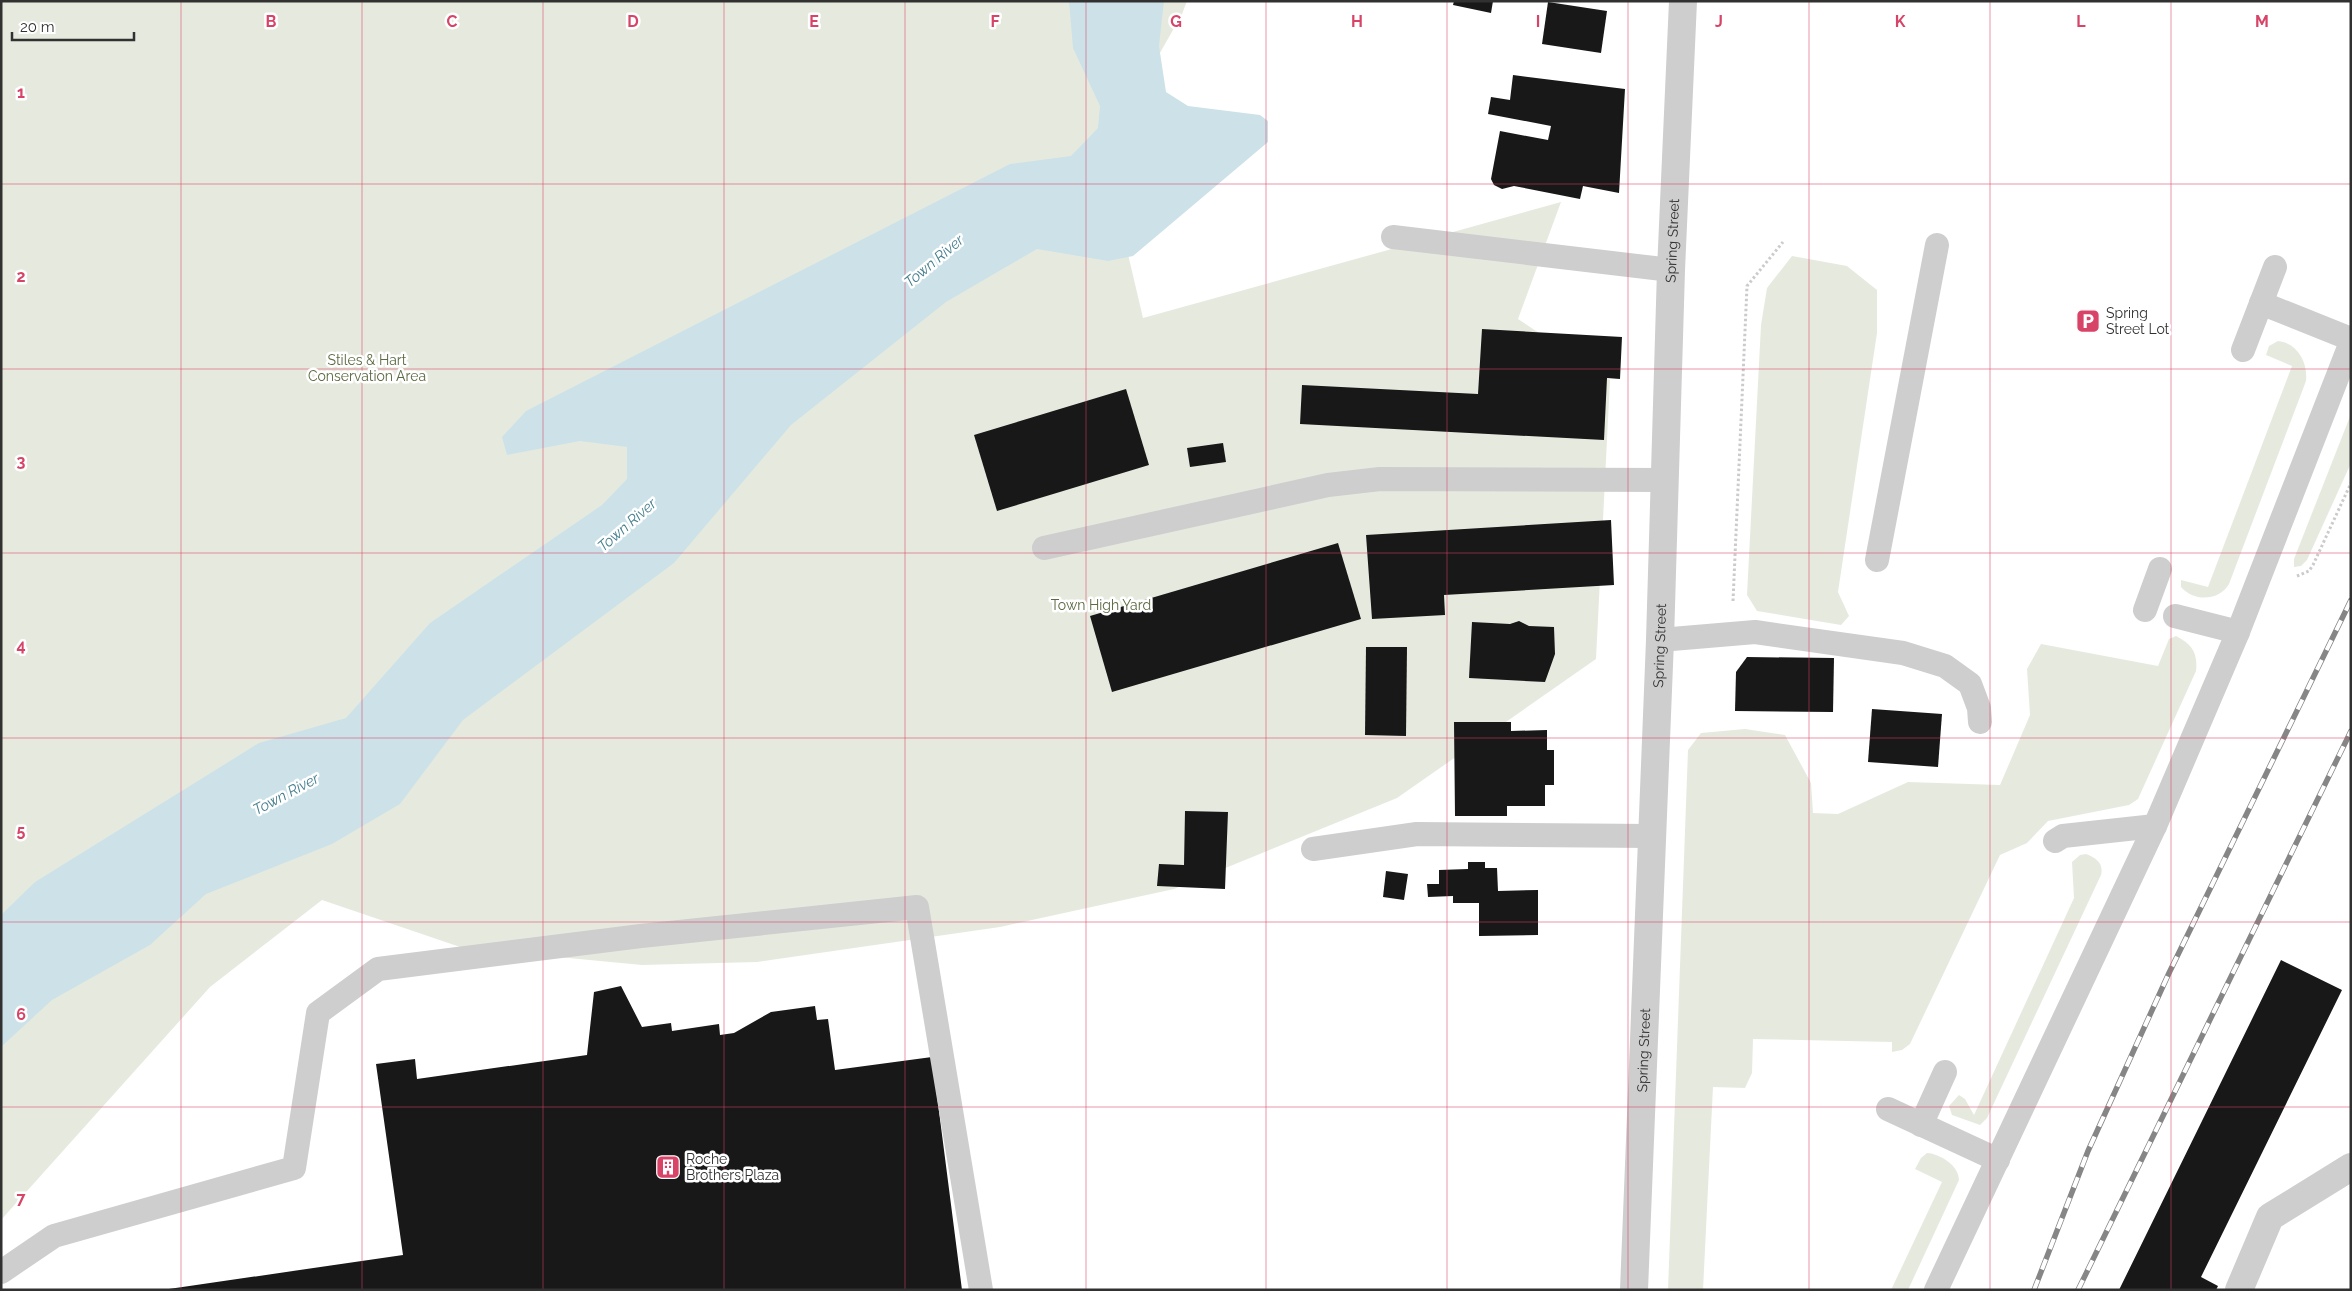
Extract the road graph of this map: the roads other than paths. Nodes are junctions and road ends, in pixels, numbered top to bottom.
1 (1683, 1) edge
2 (1393, 237) dead end
3 (1937, 245) dead end
4 (2275, 267) dead end
5 (1671, 270) junction
6 (2261, 303) junction
7 (2351, 341) edge
8 (2243, 350) dead end
9 (1665, 480) junction
10 (1044, 548) dead end
11 (1877, 560) dead end
12 (2160, 568) dead end
13 (2145, 610) dead end
14 (2175, 616) dead end
15 (2238, 632) junction
16 (1660, 640) junction
17 (1980, 722) dead end
18 (2155, 826) junction
19 (1651, 836) junction
20 (2056, 841) dead end
21 (1313, 849) dead end
22 (1945, 1072) dead end
23 (1888, 1109) dead end
24 (1921, 1125) junction
25 (1998, 1160) junction
26 (2351, 1167) edge
27 (1, 1272) edge
28 (981, 1290) edge
29 (1634, 1290) edge
30 (1936, 1290) edge
31 (2239, 1290) edge

1 - 5 street, Spring Street
2 - 5 lane
3 - 11 lane
4 - 6 lane
5 - 9 street, Spring Street
6 - 7 lane
6 - 8 lane
7 - 15 lane
9 - 10 lane
9 - 16 street, Spring Street
12 - 13 lane
14 - 15 lane
15 - 18 lane
16 - 17 lane
16 - 19 street, Spring Street
18 - 20 lane
18 - 25 lane
19 - 21 lane
19 - 29 street, Spring Street
22 - 24 lane
23 - 24 lane
24 - 25 lane
25 - 30 lane
26 - 31 street
27 - 28 lane

